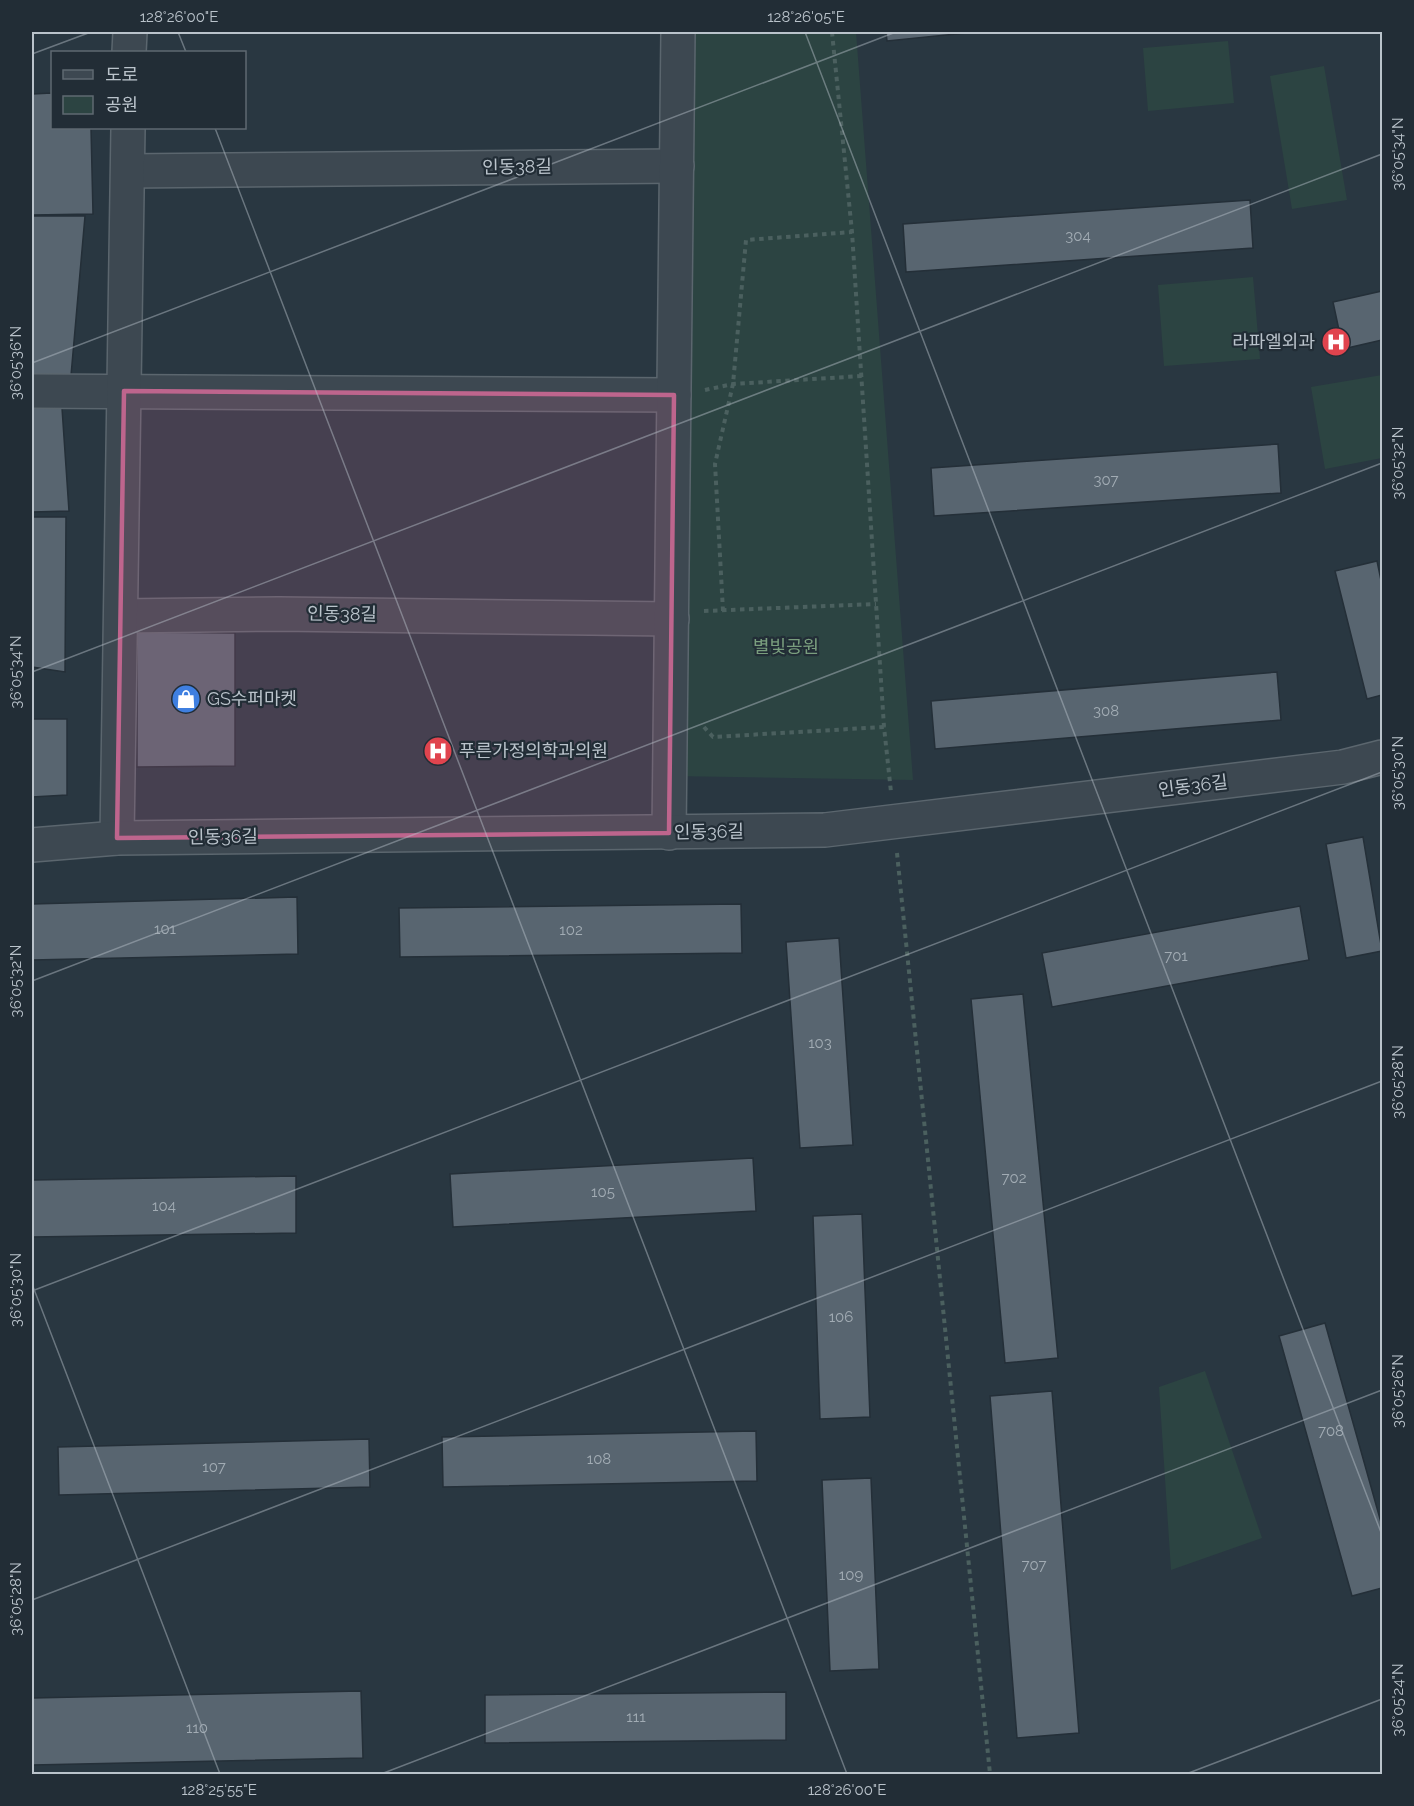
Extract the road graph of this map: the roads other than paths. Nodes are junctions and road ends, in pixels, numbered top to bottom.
1 (130, 32) edge
2 (678, 32) edge
3 (129, 51) edge
4 (128, 129) edge
5 (677, 166) junction
6 (128, 171) junction
7 (124, 391) junction
8 (32, 392) edge
9 (674, 395) junction
10 (686, 615) junction
11 (121, 616) junction
12 (1383, 757) edge
13 (669, 833) junction
14 (117, 838) junction
15 (32, 844) edge

1 - 3 street
2 - 5 street
4 - 6 street
5 - 6 street, 인동38길
5 - 9 street
6 - 7 street
7 - 8 street
7 - 9 street
7 - 11 street
9 - 10 street
10 - 11 street, 인동38길
10 - 13 street
11 - 14 street
12 - 13 street, 인동36길
13 - 14 street, 인동36길
14 - 15 street, 인동36길

